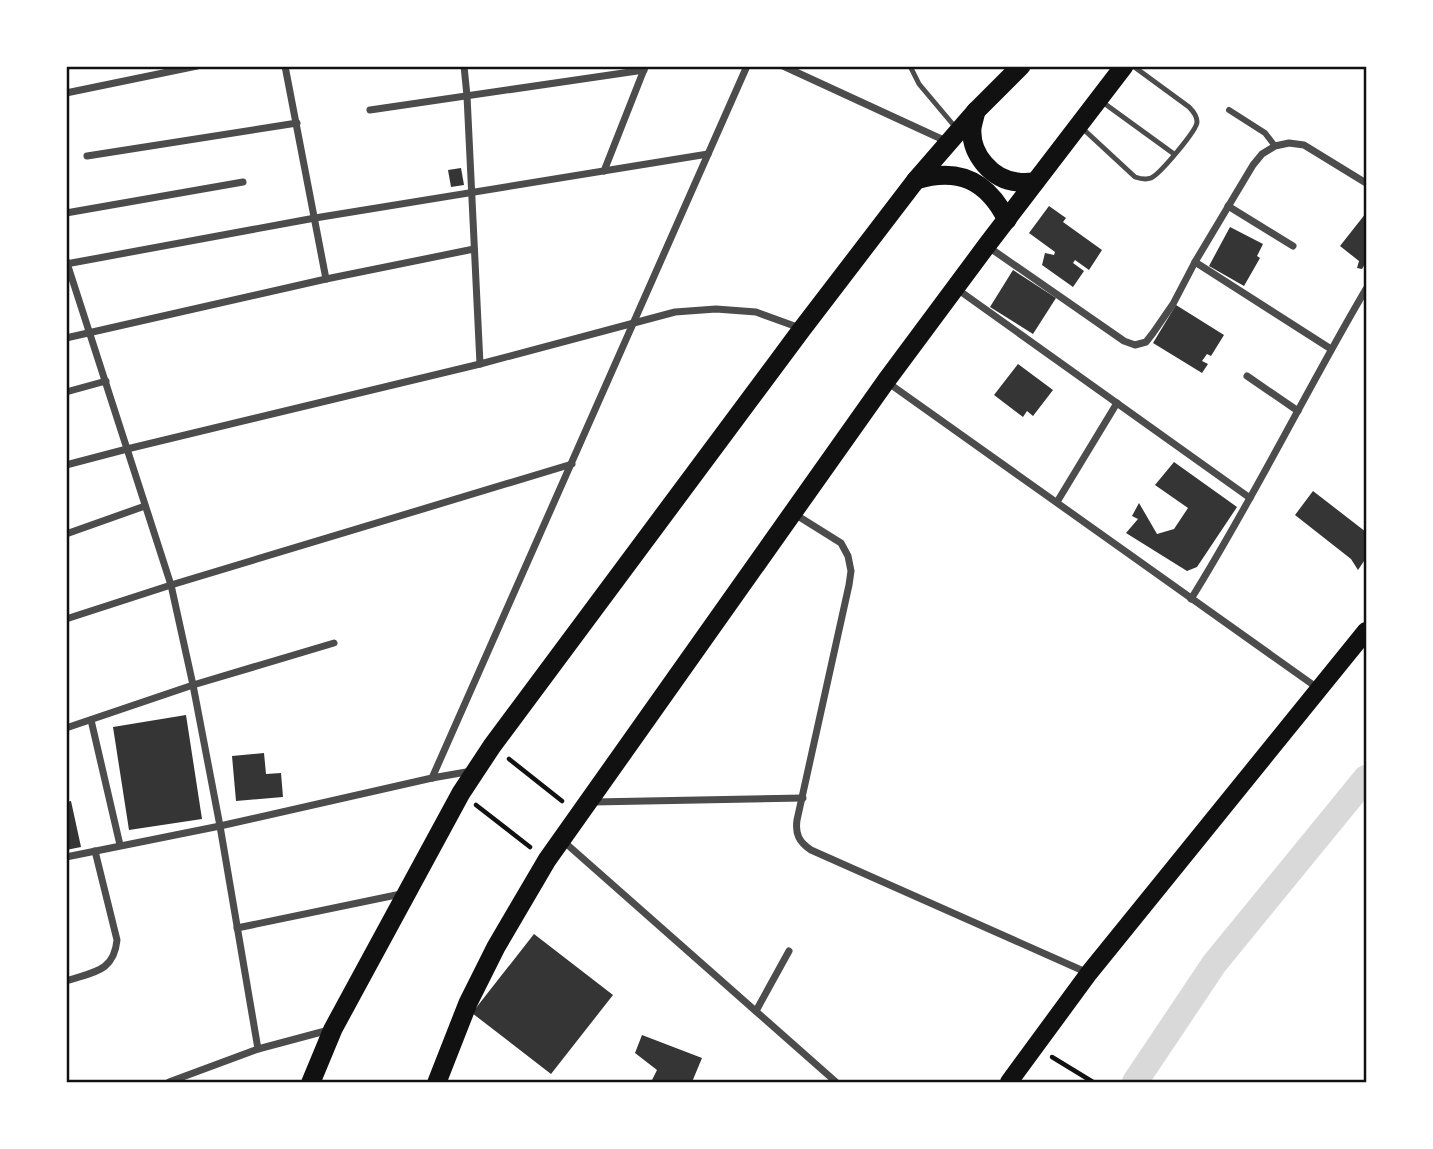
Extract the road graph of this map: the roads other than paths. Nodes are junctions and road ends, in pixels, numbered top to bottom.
1 (197, 66) edge
2 (285, 66) edge
3 (464, 66) edge
4 (747, 66) edge
5 (783, 66) edge
6 (910, 66) edge
7 (1021, 66) edge
8 (1124, 66) edge
9 (1133, 66) edge
10 (644, 68) edge
11 (66, 93) edge
12 (467, 96) junction
13 (1098, 99) junction
14 (370, 110) dead end
15 (1229, 110) dead end
16 (976, 111) junction
17 (296, 123) junction
18 (1079, 125) junction
19 (954, 136) junction
20 (1275, 146) junction
21 (1174, 154) junction
22 (708, 155) junction
23 (87, 156) dead end
24 (604, 171) junction
25 (916, 180) junction
26 (243, 182) dead end
27 (1035, 182) junction
28 (1367, 183) edge
29 (472, 193) junction
30 (1228, 206) junction
31 (66, 213) edge
32 (315, 218) junction
33 (1007, 220) junction
34 (986, 245) junction
35 (1293, 246) dead end
36 (474, 249) junction
37 (1195, 262) junction
38 (67, 263) edge
39 (326, 279) junction
40 (955, 287) junction
41 (1367, 289) edge
42 (635, 322) junction
43 (802, 329) junction
44 (90, 332) junction
45 (66, 338) edge
46 (1331, 349) junction
47 (480, 363) junction
48 (1247, 376) dead end
49 (106, 381) junction
50 (886, 381) junction
51 (66, 392) edge
52 (1116, 403) junction
53 (1298, 411) junction
54 (127, 449) junction
55 (572, 464) junction
56 (66, 465) edge
57 (1250, 498) junction
58 (1056, 502) junction
59 (145, 506) junction
60 (793, 513) junction
61 (66, 534) edge
62 (171, 585) junction
63 (1191, 598) junction
64 (66, 619) edge
65 (1367, 631) edge
66 (334, 643) dead end
67 (193, 685) junction
68 (1320, 690) junction
69 (91, 720) junction
70 (66, 728) edge
71 (476, 770) junction
72 (432, 778) junction
73 (803, 798) junction
74 (584, 808) junction
75 (220, 826) junction
76 (562, 840) junction
77 (120, 845) junction
78 (95, 850) junction
79 (66, 857) edge
80 (407, 893) junction
81 (237, 928) junction
82 (789, 951) dead end
83 (1089, 973) junction
84 (66, 981) edge
85 (756, 1011) junction
86 (333, 1029) junction
87 (258, 1049) junction
88 (169, 1083) edge
89 (311, 1083) edge
90 (437, 1083) edge
91 (836, 1083) edge
92 (1009, 1083) edge

1 - 11 street
2 - 17 street
3 - 12 street
4 - 22 street
5 - 19 street
6 - 19 lane
7 - 16 highway
8 - 13 highway
9 - 21 lane
10 - 12 street
10 - 24 street
12 - 14 street
12 - 29 street
13 - 18 highway
13 - 21 lane
15 - 20 street
16 - 19 highway
16 - 27 highway
17 - 23 street
17 - 32 street
18 - 21 lane
18 - 27 highway
19 - 25 highway
20 - 28 street
20 - 30 street
22 - 24 street
22 - 42 street
24 - 29 street
25 - 33 highway
25 - 43 highway
26 - 31 street
27 - 33 highway
29 - 32 street
29 - 36 street
30 - 35 street
30 - 37 street
32 - 38 street
32 - 39 street
33 - 34 highway
34 - 37 street
34 - 40 highway
36 - 39 street
36 - 47 street
37 - 46 street
38 - 44 street
39 - 44 street
40 - 50 highway
40 - 52 street
41 - 46 street
42 - 43 street
42 - 47 street
42 - 55 street
43 - 71 highway
44 - 45 street
44 - 49 street
46 - 53 street
47 - 54 street
48 - 53 street
49 - 51 street
49 - 54 street
50 - 58 street
50 - 60 highway
52 - 57 street
52 - 58 street
53 - 57 street
54 - 56 street
54 - 59 street
55 - 62 street
55 - 72 street
57 - 63 street
58 - 63 street
59 - 61 street
59 - 62 street
60 - 73 street
60 - 74 highway
62 - 64 street
62 - 67 street
63 - 68 street
65 - 68 main road
66 - 67 street
67 - 69 street
67 - 75 street
68 - 83 main road
69 - 70 street
69 - 77 street
71 - 72 street
71 - 80 highway
72 - 75 street
73 - 74 street
73 - 83 street
74 - 76 highway
75 - 77 street
75 - 81 street
76 - 85 street
76 - 90 highway
77 - 78 street
78 - 79 street
78 - 84 street
80 - 81 street
80 - 86 highway
81 - 87 street
82 - 85 street
83 - 92 main road
85 - 91 street
86 - 87 street
86 - 89 highway
87 - 88 street

